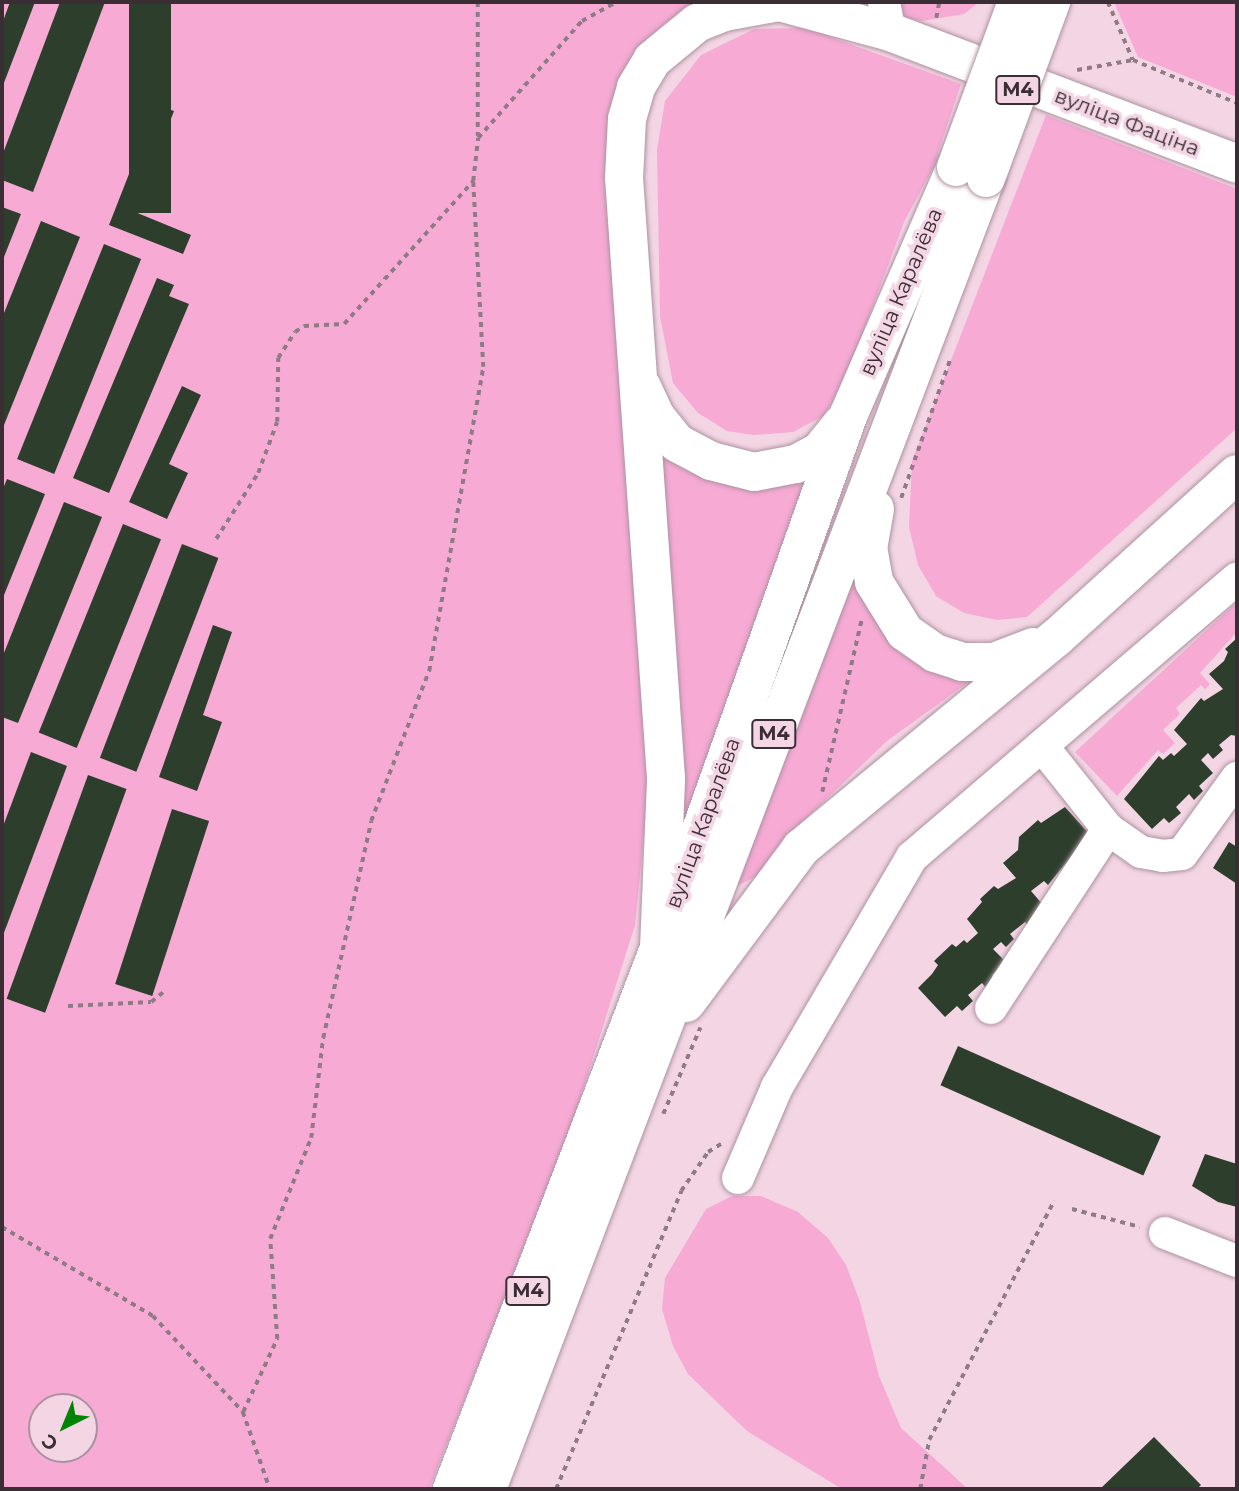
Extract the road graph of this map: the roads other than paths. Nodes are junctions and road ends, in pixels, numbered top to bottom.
1 (779, 2) edge
2 (1017, 2) edge
3 (1051, 2) edge
4 (887, 17) edge
5 (1237, 164) edge
6 (971, 172) junction
7 (637, 374) junction
8 (848, 416) junction
9 (891, 428) junction
10 (1237, 474) edge
11 (1237, 578) edge
12 (1056, 638) junction
13 (1042, 746) junction
14 (1237, 778) edge
15 (1108, 829) junction
16 (659, 948) junction
17 (991, 1008) dead end
18 (658, 1042) junction
19 (738, 1178) dead end
20 (1165, 1233) road end
21 (1237, 1261) edge
22 (452, 1489) edge
23 (486, 1489) edge

1 - 4 main road, вуліца Фаціна
1 - 7 main road
2 - 6 main road, вуліца Каралёва / М4, bridge
3 - 6 main road, вуліца Каралёва / М4, bridge
4 - 5 main road, вуліца Фаціна
6 - 8 main road, вуліца Каралёва / М4
6 - 9 main road, вуліца Каралёва / М4
7 - 8 main road
7 - 16 main road
8 - 16 main road, вуліца Каралёва / М4
9 - 12 main road
9 - 18 main road, вуліца Каралёва / М4
10 - 12 main road
11 - 13 lane
12 - 18 main road
13 - 15 lane
13 - 19 lane
14 - 15 lane
15 - 17 lane
16 - 22 main road, вуліца Каралёва / М4
18 - 23 main road, вуліца Каралёва / М4
20 - 21 lane

